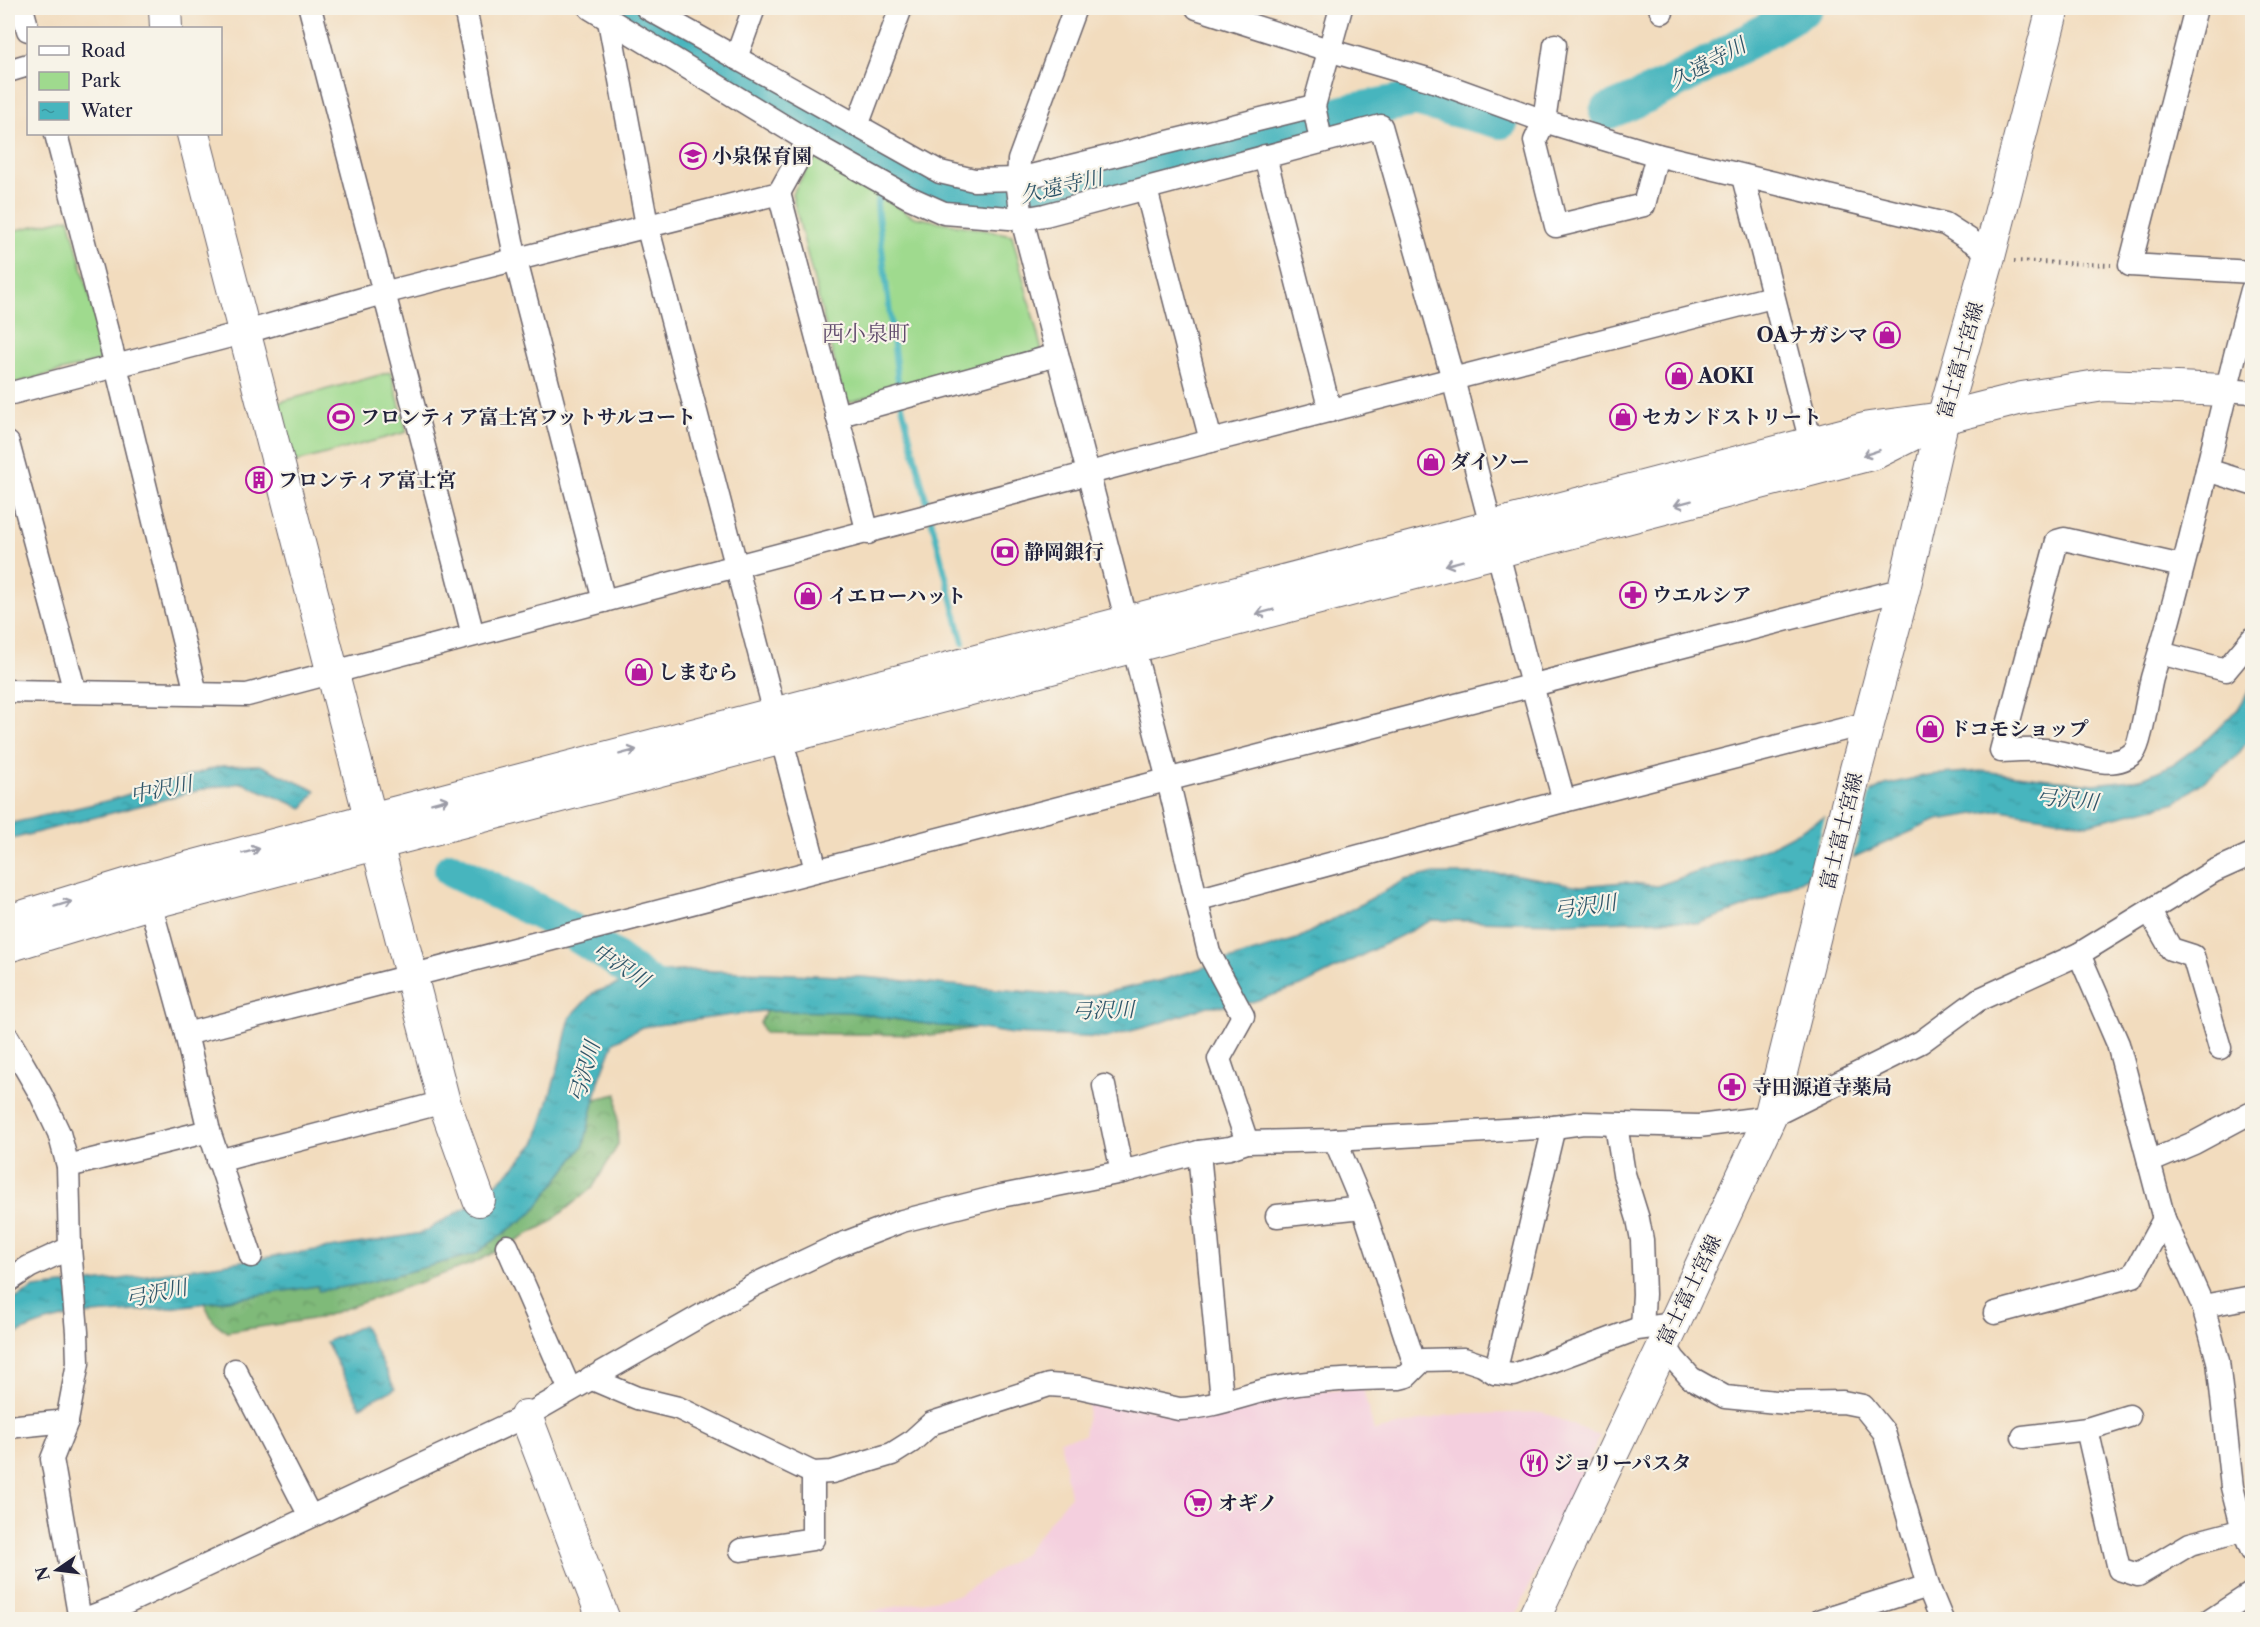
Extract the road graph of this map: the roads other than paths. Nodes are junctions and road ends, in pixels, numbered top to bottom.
1 (22, 8) edge
2 (310, 8) edge
3 (465, 8) edge
4 (647, 8) edge
5 (754, 8) edge
6 (901, 8) edge
7 (1075, 8) edge
8 (1197, 8) edge
9 (1341, 8) edge
10 (2053, 8) edge
11 (2196, 8) edge
12 (603, 11) edge
13 (27, 27) edge
14 (1555, 45) dead end
15 (1328, 50) junction
16 (736, 58) junction
17 (27, 65) edge
18 (8, 71) edge
19 (1544, 121) junction
20 (1318, 124) junction
21 (857, 126) junction
22 (56, 135) edge
23 (193, 135) edge
24 (808, 141) junction
25 (1657, 155) junction
26 (1265, 156) junction
27 (1743, 177) junction
28 (1146, 189) junction
29 (779, 194) junction
30 (1020, 199) junction
31 (647, 225) junction
32 (1990, 253) junction
33 (516, 261) junction
34 (2253, 272) edge
35 (2253, 290) edge
36 (383, 293) junction
37 (1772, 297) junction
38 (246, 332) junction
39 (1057, 355) junction
40 (116, 366) junction
41 (1453, 379) junction
42 (2239, 391) edge
43 (8, 394) edge
44 (1330, 411) junction
45 (837, 416) junction
46 (1943, 418) junction
47 (1211, 441) junction
48 (8, 443) edge
49 (1811, 443) junction
50 (2206, 470) junction
51 (1088, 474) junction
52 (2253, 484) edge
53 (868, 533) junction
54 (1494, 539) junction
55 (2182, 566) junction
56 (736, 567) junction
57 (1904, 589) junction
58 (604, 601) junction
59 (1130, 634) junction
60 (473, 635) junction
61 (2253, 639) edge
62 (2160, 653) junction
63 (333, 671) junction
64 (1532, 685) junction
65 (8, 691) edge
66 (75, 692) junction
67 (196, 693) junction
68 (1868, 723) junction
69 (777, 726) junction
70 (1168, 780) junction
71 (1564, 801) junction
72 (374, 832) junction
73 (2253, 854) edge
74 (816, 870) junction
75 (1196, 900) junction
76 (150, 903) junction
77 (2150, 912) junction
78 (8, 921) edge
79 (8, 946) edge
80 (2079, 954) junction
81 (412, 975) junction
82 (186, 1034) junction
83 (8, 1038) edge
84 (2220, 1048) dead end
85 (1104, 1086) dead end
86 (444, 1102) junction
87 (2250, 1113) dead end
88 (1770, 1118) junction
89 (1617, 1125) junction
90 (1554, 1127) junction
91 (209, 1131) junction
92 (1335, 1140) junction
93 (1247, 1142) junction
94 (1199, 1152) junction
95 (218, 1161) junction
96 (2149, 1162) junction
97 (68, 1166) junction
98 (1122, 1172) junction
99 (479, 1200) dead end
100 (1364, 1207) junction
101 (1277, 1216) dead end
102 (2164, 1219) junction
103 (507, 1246) dead end
104 (70, 1248) junction
105 (251, 1256) dead end
106 (8, 1281) edge
107 (2253, 1298) edge
108 (2203, 1305) junction
109 (1995, 1313) dead end
110 (1660, 1332) junction
111 (1416, 1365) junction
112 (236, 1370) dead end
113 (1495, 1373) junction
114 (590, 1378) junction
115 (570, 1390) junction
116 (1222, 1400) junction
117 (526, 1416) junction
118 (2129, 1416) dead end
119 (67, 1421) junction
120 (8, 1426) edge
121 (2087, 1430) junction
122 (2022, 1437) dead end
123 (813, 1473) junction
124 (310, 1516) junction
125 (2243, 1530) junction
126 (741, 1550) dead end
127 (2253, 1551) edge
128 (1928, 1586) junction
129 (2253, 1593) edge
130 (81, 1620) edge
131 (604, 1620) edge
132 (1533, 1620) edge
133 (1821, 1620) edge
134 (1942, 1620) edge
135 (2211, 1620) edge

1 - 13 street
2 - 36 street
3 - 33 street
4 - 16 street
5 - 16 street
6 - 21 street
7 - 30 street
8 - 15 street
9 - 15 street
10 - 32 street, 富士富士宮線
11 - 34 street
12 - 24 street
12 - 31 street
14 - 19 street
15 - 19 street
15 - 20 street
16 - 21 street
17 - 18 street
19 - 25 street
19 - 25 street
20 - 26 street
20 - 30 street
20 - 41 street
21 - 30 street
22 - 40 street
23 - 38 street
24 - 29 street
24 - 30 street
25 - 27 street
26 - 28 street
26 - 44 street
27 - 32 street
27 - 37 street
28 - 30 street
28 - 47 street
29 - 31 street
29 - 45 street
30 - 39 street
31 - 33 street
31 - 56 street
32 - 46 street, 富士富士宮線
33 - 36 street
33 - 58 street
35 - 42 street
36 - 38 street
36 - 60 street
37 - 41 street
37 - 49 street
38 - 40 street
38 - 63 street
39 - 45 street
39 - 51 street
40 - 43 street
40 - 67 street
41 - 44 street
41 - 54 street
42 - 46 street
42 - 50 street
44 - 47 street
45 - 53 street
46 - 49 street
46 -> 54 street
46 - 57 street, 富士富士宮線
47 - 51 street
48 - 66 street
49 - 54 street
50 - 52 street
50 - 55 street
51 - 53 street
51 - 59 street
53 - 56 street
54 - 59 street
54 - 64 street
55 - 62 street
55 - 62 street
56 - 58 street
56 - 69 street
57 - 64 street
57 - 68 street, 富士富士宮線
58 - 60 street
59 - 69 street
59 - 70 street
60 - 63 street
61 - 62 street
63 - 67 street
63 - 72 street
64 - 70 street
64 - 71 street
65 - 66 street
66 - 67 street
68 - 71 street
68 - 88 street, 富士富士宮線
69 - 72 street
69 - 74 street
70 - 74 street
70 - 75 street
71 - 75 street
72 - 76 street
78 -> 72 street
72 - 81 street
73 - 77 street
74 - 81 street
75 - 93 street
76 - 79 street
76 - 82 street
77 - 80 street
77 - 84 street
80 - 88 street
80 - 96 street
81 - 82 street
81 - 86 street
82 - 91 street
83 - 97 street
85 - 98 street
86 - 95 street
86 - 99 street
87 - 96 street
88 - 89 street
88 - 110 street, 富士富士宮線
89 - 90 street
89 - 110 street
90 - 92 street
90 - 113 street
91 - 95 street
91 - 97 street
92 - 93 street
92 - 100 street
93 - 94 street
94 - 98 street
94 - 116 street
95 - 105 street
96 - 102 street
97 - 104 street
98 - 114 street
100 - 101 street
100 - 111 street
102 - 108 street
102 - 109 street
103 - 115 street
104 - 106 street
104 - 119 street
107 - 108 street
108 - 125 street
110 - 113 street
110 - 128 street
110 - 132 street, 富士富士宮線
111 - 113 street
111 - 116 street
112 - 124 street
114 - 115 street
114 - 123 street
115 - 117 street
116 - 123 street
117 - 124 street
117 - 131 street
118 - 121 street
119 - 120 street
119 - 130 street
121 - 122 street
121 - 125 street
123 - 126 street
124 - 130 street
125 - 127 street
128 - 133 street
128 - 134 street
129 - 135 street

